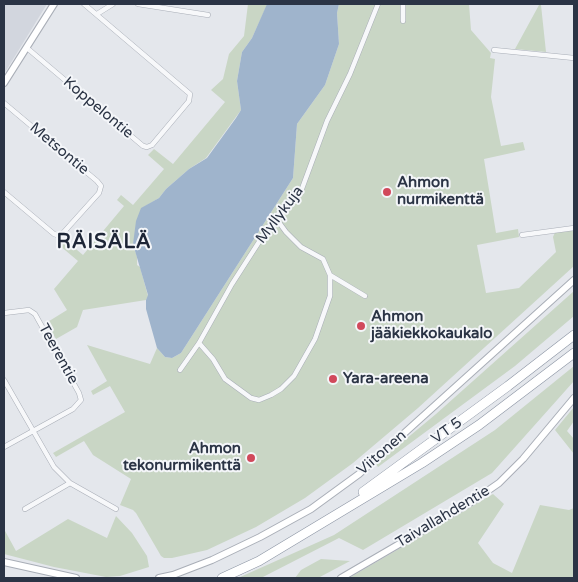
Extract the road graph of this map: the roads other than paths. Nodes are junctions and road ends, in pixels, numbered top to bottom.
1 (54, 4) edge
2 (84, 4) edge
3 (112, 4) edge
4 (138, 4) edge
5 (378, 4) edge
6 (403, 4) edge
7 (97, 14) junction
8 (208, 15) dead end
9 (403, 20) dead end
10 (27, 48) junction
11 (494, 50) dead end
12 (574, 58) edge
13 (4, 83) edge
14 (4, 103) edge
15 (4, 192) edge
16 (275, 217) junction
17 (574, 228) edge
18 (522, 235) dead end
19 (330, 275) junction
20 (574, 280) edge
21 (365, 296) dead end
22 (4, 313) edge
23 (574, 335) edge
24 (199, 343) junction
25 (574, 353) edge
26 (180, 370) dead end
27 (4, 380) edge
28 (574, 398) edge
29 (34, 431) junction
30 (4, 447) edge
31 (70, 483) junction
32 (25, 509) dead end
33 (116, 509) dead end
34 (318, 525) junction
35 (4, 562) edge
36 (76, 578) edge
37 (159, 578) edge
38 (222, 578) edge
39 (340, 578) edge

1 - 10 main road
2 - 7 street, Koppelontie
3 - 7 street
4 - 8 street
5 - 16 street, Myllykuja
6 - 9 street
7 - 10 street, Koppelontie
10 - 13 main road
11 - 12 street
14 - 15 street, Metsontie
16 - 19 street
16 - 24 street, Myllykuja
17 - 18 street
19 - 21 street
19 - 24 street
20 - 37 main road, Viitonen
22 - 29 street, Teerentie
23 - 34 highway, VT 5
24 - 26 street, Myllykuja
25 - 34 highway, VT 5
27 - 29 street
28 - 39 main road, Taivallahdentie
29 - 30 street
29 - 31 street
31 - 32 street
31 - 33 street
34 - 38 highway, VT 5
35 - 36 main road

